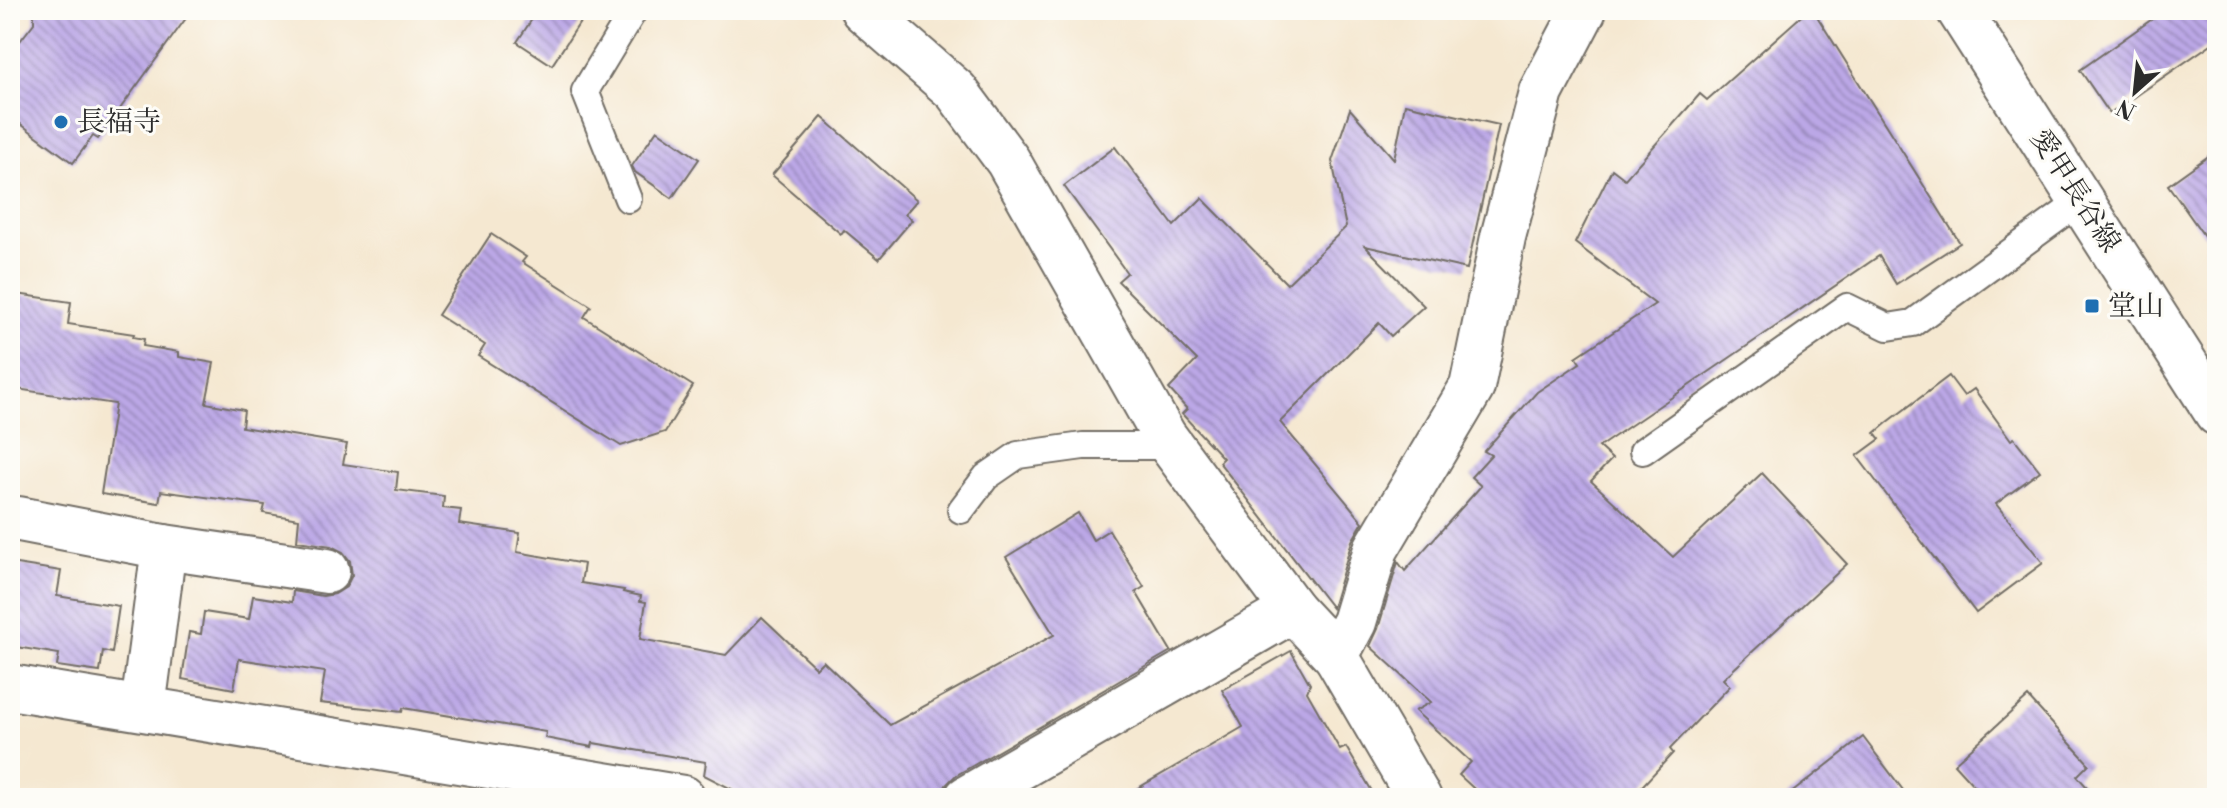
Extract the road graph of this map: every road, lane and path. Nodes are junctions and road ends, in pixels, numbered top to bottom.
1 (634, 10) edge
2 (863, 10) edge
3 (1584, 10) edge
4 (1959, 10) edge
5 (628, 199) dead end
6 (2081, 201) junction
7 (2217, 413) edge
8 (1171, 446) junction
9 (1643, 451) dead end
10 (961, 510) dead end
11 (19, 519) dead end
12 (164, 547) junction
13 (327, 571) dead end
14 (1293, 610) junction
15 (1336, 656) junction
16 (10, 687) edge
17 (143, 708) junction
18 (683, 798) edge
19 (967, 798) edge
20 (1419, 798) edge

1 - 5 lane
2 - 8 street
3 - 15 street
4 - 6 street, 愛甲長谷線
6 - 7 street, 愛甲長谷線
6 - 9 lane
8 - 10 lane
8 - 14 street
11 - 12 street
12 - 13 street
12 - 17 street
14 - 15 street
14 - 19 street
15 - 20 street
16 - 17 street
17 - 18 street

